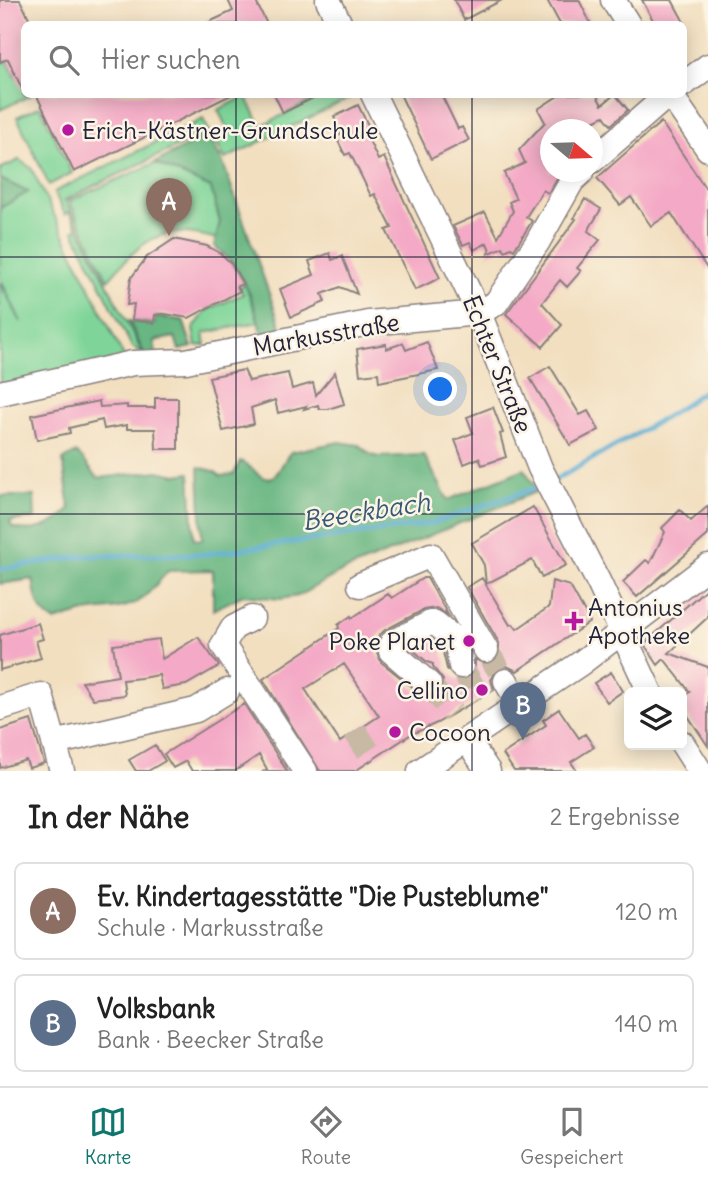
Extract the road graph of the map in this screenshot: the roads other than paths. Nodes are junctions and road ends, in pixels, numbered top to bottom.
1 (328, 0) edge
2 (614, 0) edge
3 (338, 21) edge
4 (626, 21) edge
5 (708, 66) edge
6 (687, 82) edge
7 (375, 98) edge
8 (665, 98) edge
9 (673, 98) edge
10 (708, 149) edge
11 (603, 152) edge
12 (571, 182) edge
13 (479, 313) junction
14 (0, 393) edge
15 (708, 566) edge
16 (360, 585) dead end
17 (252, 618) dead end
18 (622, 634) junction
19 (486, 650) tunnel mouth
20 (461, 666) tunnel mouth
21 (506, 681) tunnel mouth
22 (429, 684) tunnel mouth
23 (648, 687) edge
24 (227, 691) dead end
25 (520, 705) junction
26 (0, 708) edge
27 (467, 740) junction
28 (54, 743) junction
29 (686, 750) edge
30 (62, 771) edge
31 (305, 771) edge
32 (420, 771) edge
33 (488, 771) edge
34 (700, 771) edge

1 - 3 street
2 - 4 street
5 - 6 street
7 - 13 street, Echter Straße
8 - 11 street
9 - 10 street
12 - 13 street
13 - 14 street, Markusstraße
13 - 18 street, Echter Straße
15 - 18 street
16 - 19 street
17 - 31 street
18 - 23 street, Echter Straße
18 - 25 street
20 - 22 street
21 - 25 street
24 - 28 street
25 - 27 street
26 - 28 street
27 - 32 street
27 - 33 street
28 - 30 street
29 - 34 street

